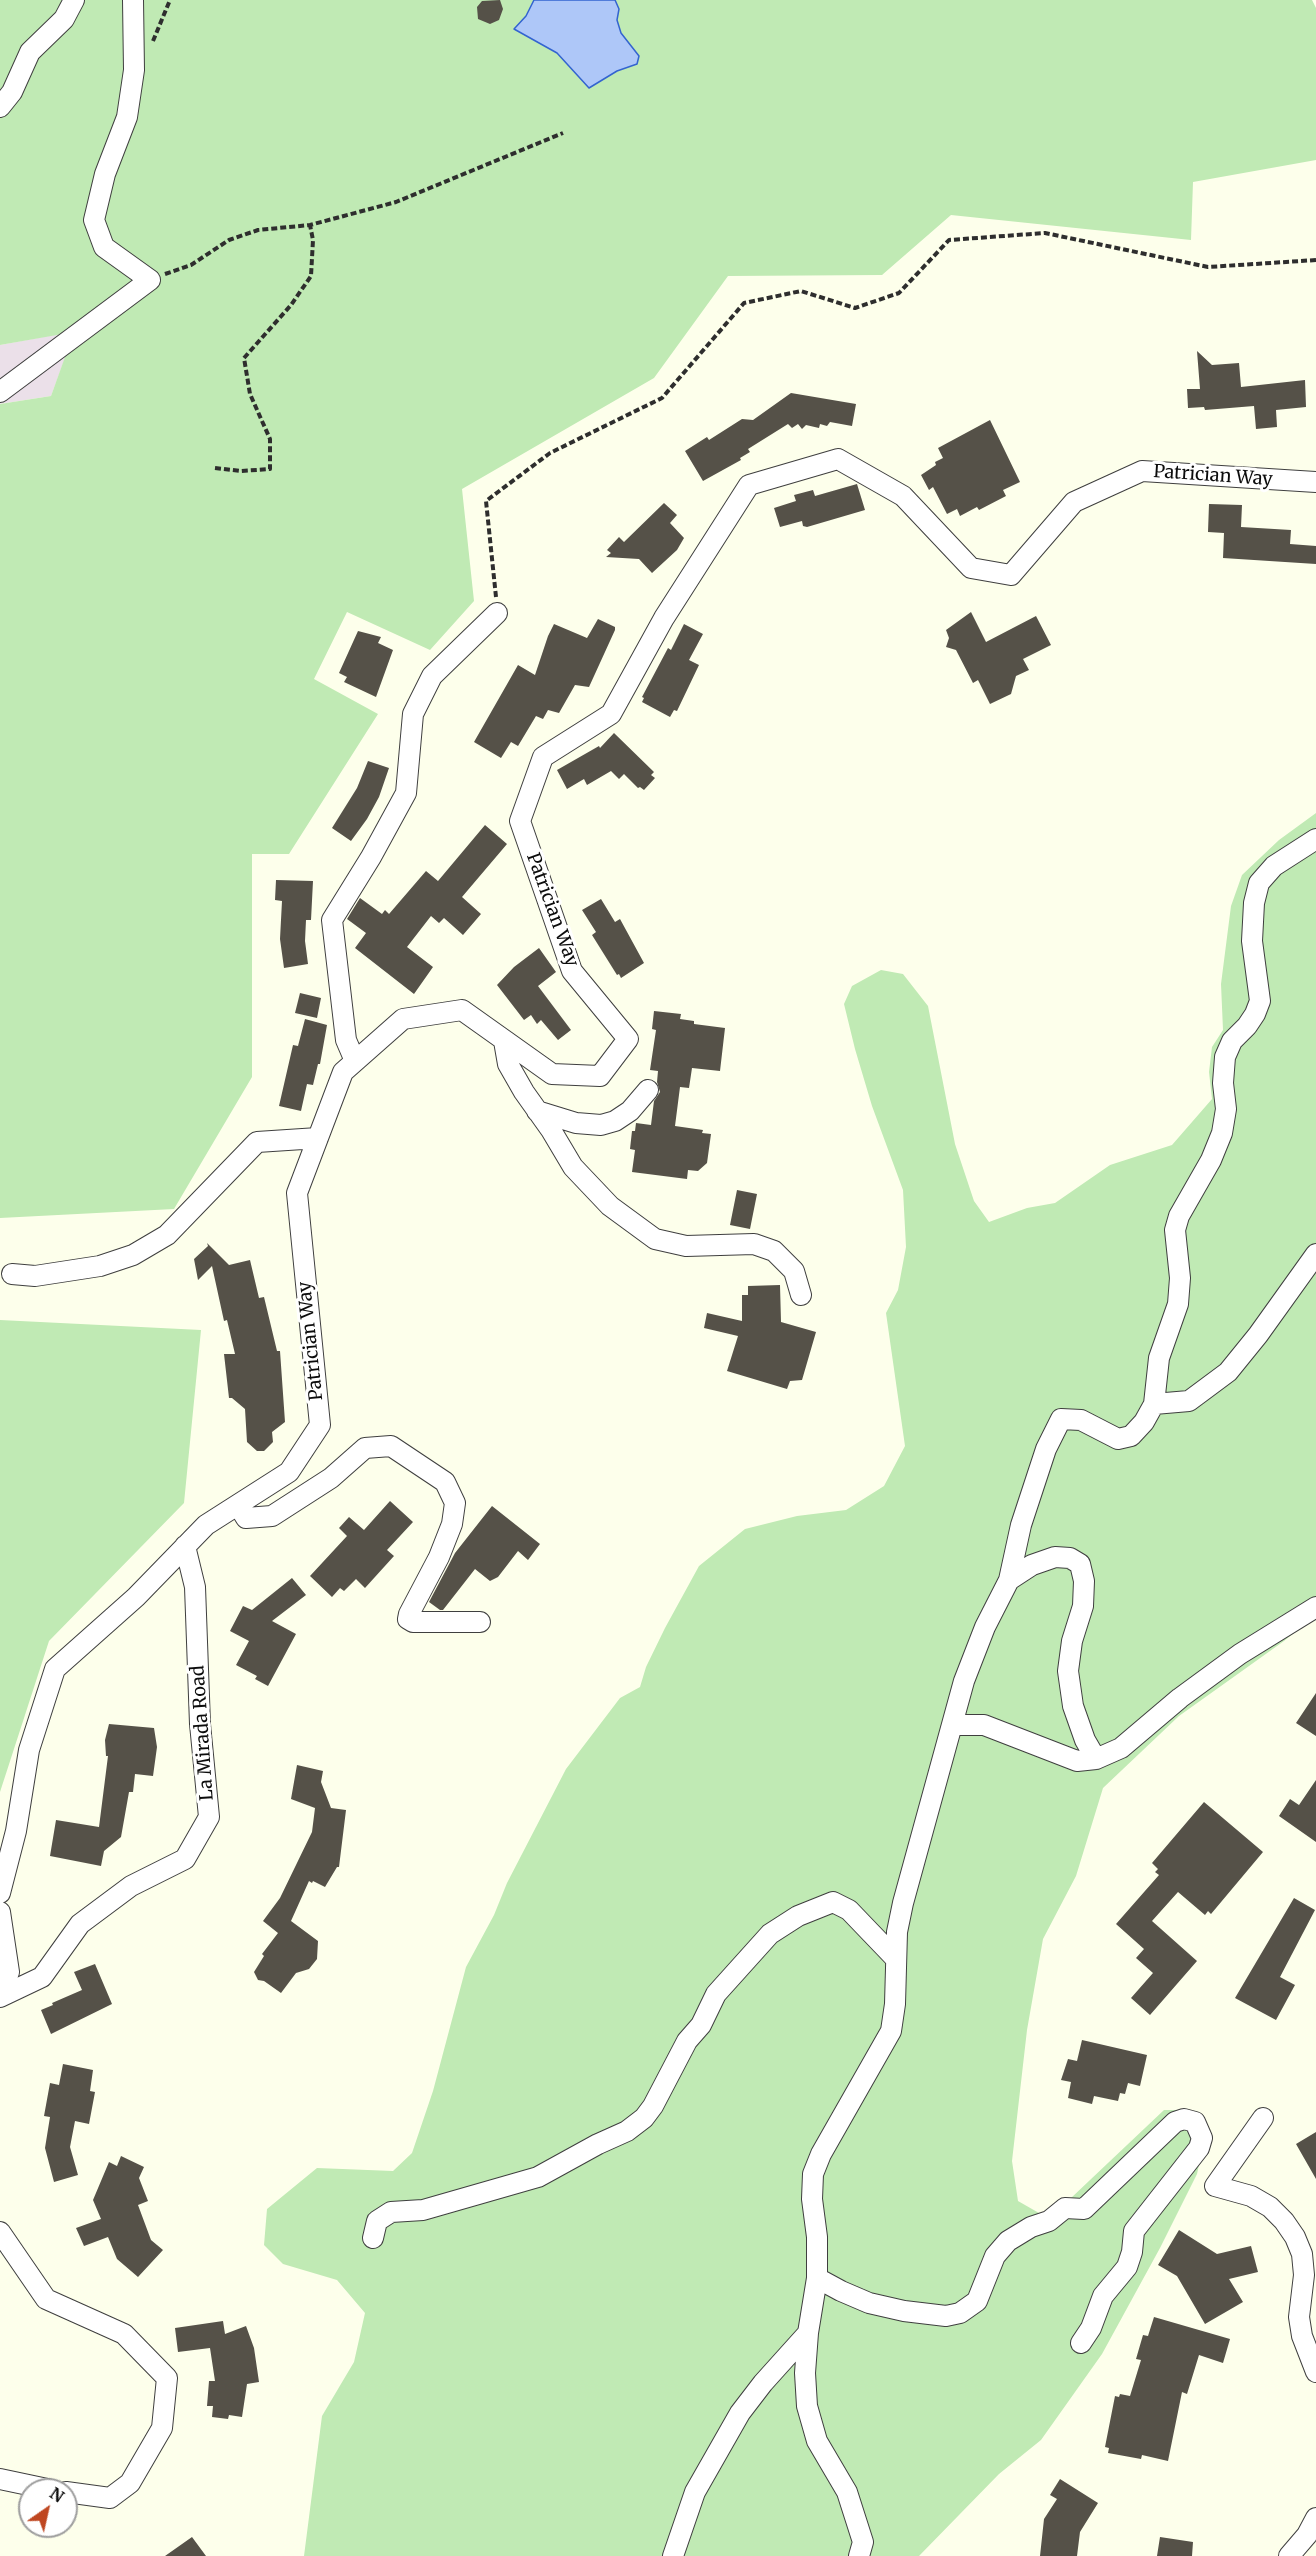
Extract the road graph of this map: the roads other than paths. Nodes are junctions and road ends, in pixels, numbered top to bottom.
1 (74, 0) edge
2 (133, 0) edge
3 (0, 107) edge
4 (0, 392) edge
5 (1316, 482) edge
6 (497, 613) road end
7 (1316, 839) edge
8 (504, 1041) junction
9 (355, 1061) junction
10 (648, 1090) dead end
11 (537, 1111) junction
12 (318, 1138) junction
13 (1316, 1254) edge
14 (12, 1274) dead end
15 (801, 1295) dead end
16 (1154, 1404) junction
17 (238, 1505) junction
18 (185, 1546) junction
19 (1009, 1580) junction
20 (1316, 1607) edge
21 (480, 1622) dead end
22 (952, 1725) junction
23 (1096, 1759) junction
24 (0, 1893) edge
25 (0, 1912) edge
26 (896, 1959) junction
27 (0, 1995) edge
28 (1263, 2118) dead end
29 (0, 2232) edge
30 (373, 2238) dead end
31 (817, 2278) junction
32 (808, 2333) junction
33 (1081, 2343) dead end
34 (1316, 2372) edge
35 (0, 2479) edge
36 (18, 2483) edge
37 (78, 2494) edge
38 (1316, 2518) edge
39 (863, 2551) edge
40 (673, 2556) edge
41 (1289, 2556) edge

1 - 3 street
2 - 4 street
5 - 8 street, Patrician Way
6 - 9 street
7 - 16 street
8 - 9 street, Patrician Way
8 - 11 street
9 - 12 street, Patrician Way
10 - 11 street
11 - 15 street
12 - 14 street
12 - 17 street, Patrician Way
13 - 16 street
16 - 19 street
17 - 18 street, Patrician Way
17 - 21 street
18 - 24 street, Patrician Way
18 - 27 street, La Mirada Road
19 - 22 street
19 - 23 street
20 - 23 street
22 - 23 street
22 - 26 street
25 - 27 street
26 - 30 street
26 - 31 street
28 - 34 street
29 - 37 street
31 - 32 street
31 - 33 street
32 - 39 street
32 - 40 street
35 - 36 street
38 - 41 street

